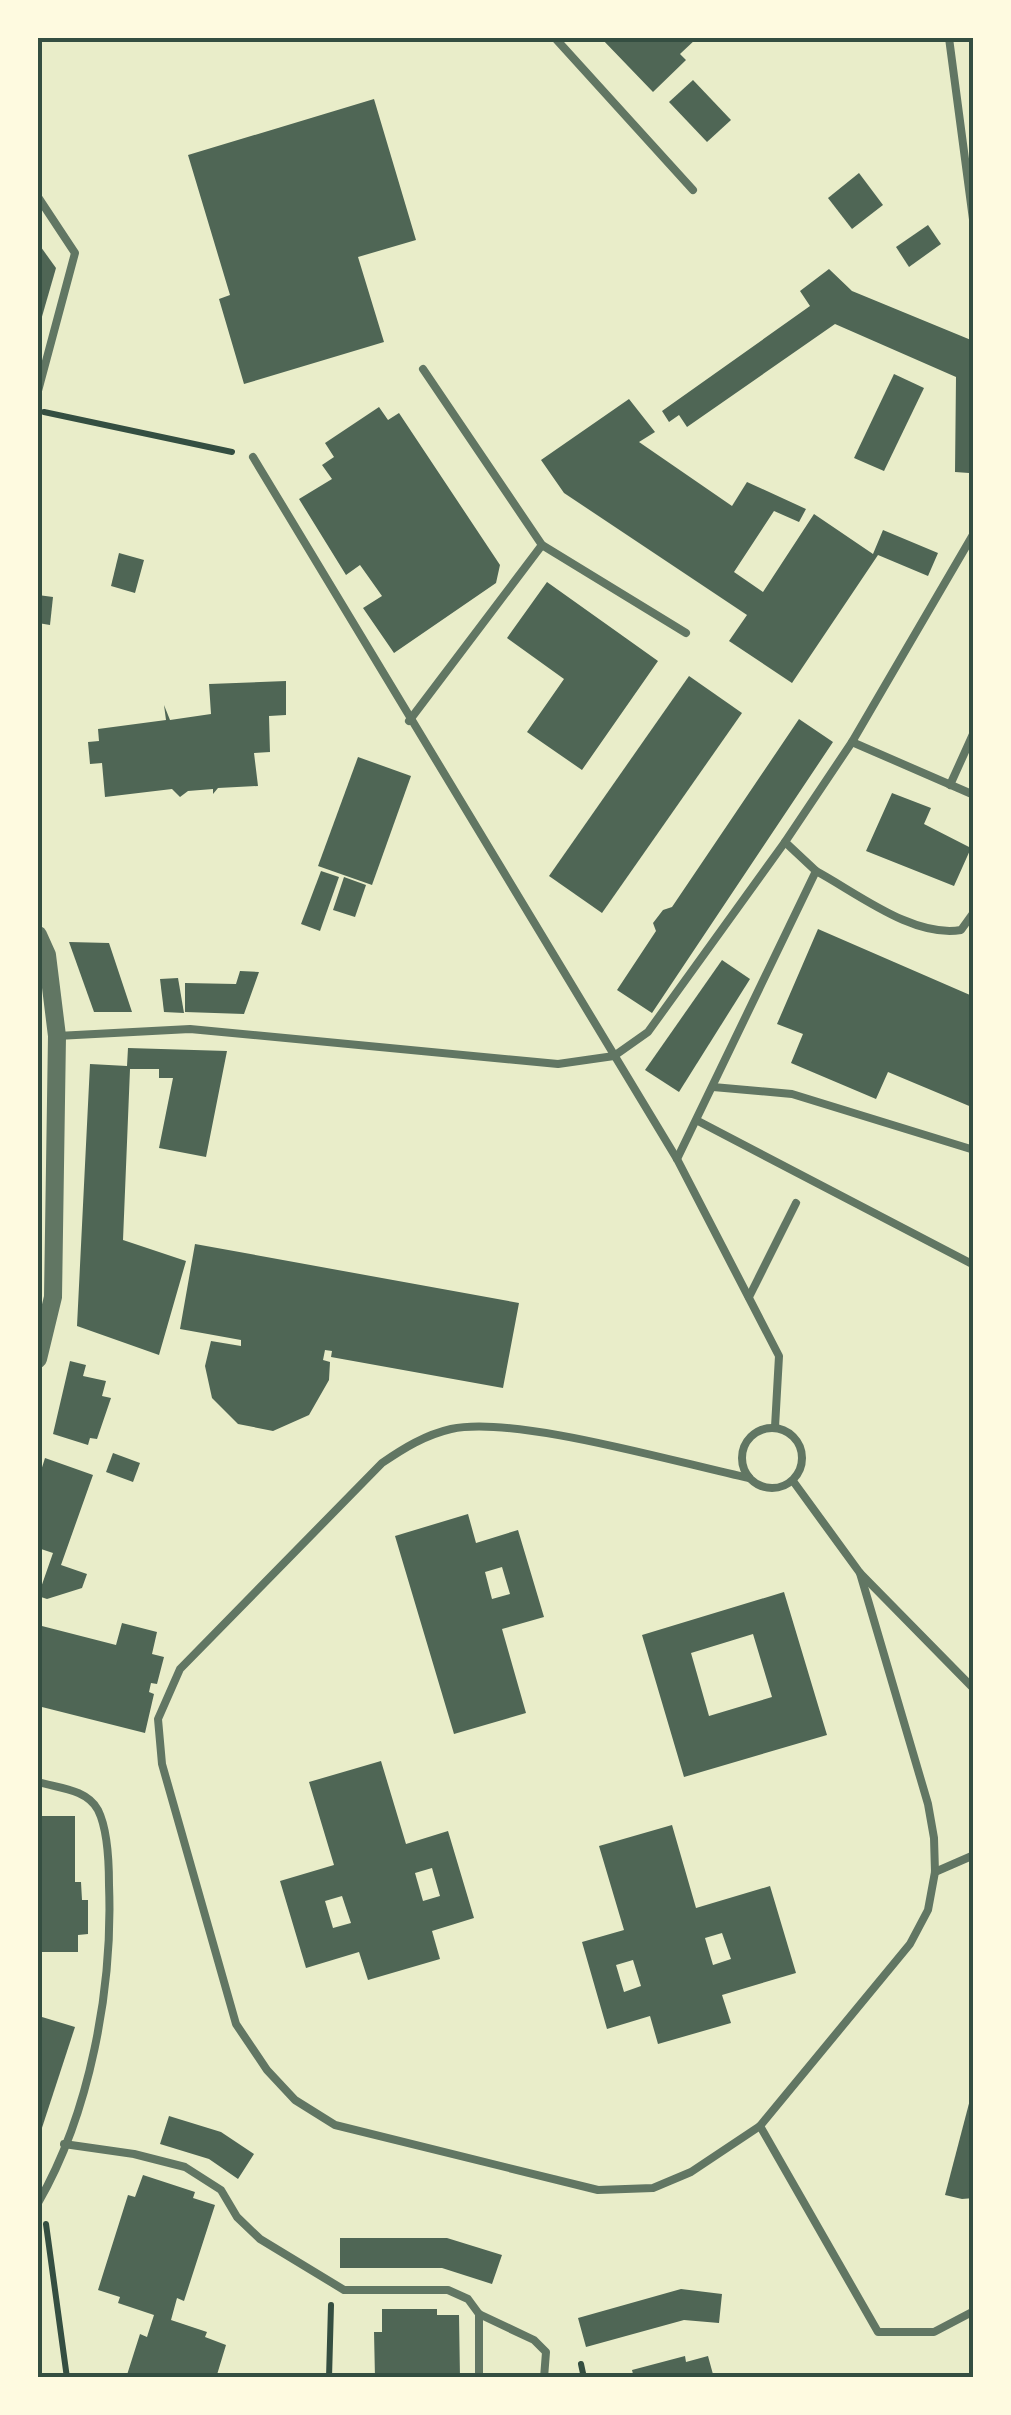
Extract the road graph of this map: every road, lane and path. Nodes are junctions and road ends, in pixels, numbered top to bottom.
1 (555, 38) edge
2 (949, 38) edge
3 (693, 190) dead end
4 (38, 196) edge
5 (974, 227) edge
6 (423, 369) dead end
7 (38, 390) edge
8 (38, 410) edge
9 (253, 457) joint
10 (974, 533) edge
11 (542, 545) junction
12 (686, 633) dead end
13 (409, 721) junction
14 (974, 732) edge
15 (852, 742) junction
16 (950, 785) junction
17 (974, 795) edge
18 (785, 842) junction
19 (816, 871) junction
20 (974, 912) edge
21 (38, 936) edge
22 (57, 1036) junction
23 (614, 1056) junction
24 (713, 1087) junction
25 (698, 1121) junction
26 (974, 1150) edge
27 (676, 1158) junction
28 (796, 1203) dead end
29 (974, 1265) edge
30 (748, 1298) junction
31 (38, 1358) edge
32 (776, 1427) junction
33 (748, 1478) junction
34 (793, 1481) junction
35 (860, 1573) junction
36 (974, 1689) edge
37 (38, 1782) edge
38 (974, 1854) edge
39 (935, 1872) junction
40 (760, 2126) junction
41 (64, 2144) junction
42 (38, 2203) edge
43 (38, 2218) edge
44 (333, 2284) junction
45 (974, 2311) edge
46 (479, 2314) junction
47 (580, 2364) dead end
48 (67, 2378) edge
49 (330, 2378) edge
50 (479, 2378) edge
51 (544, 2378) edge
52 (584, 2378) edge

1 - 3 lane
2 - 5 lane
4 - 7 lane
6 - 11 lane
8 - 9 path
9 - 13 lane
10 - 15 lane
11 - 12 lane
11 - 13 lane
13 - 23 lane
14 - 16 lane
15 - 16 lane
15 - 18 lane
16 - 17 lane
18 - 19 lane
18 - 23 lane
19 - 20 lane
19 - 24 lane
21 - 22 street
22 - 23 lane
22 - 31 street
23 - 27 lane
24 - 25 lane
24 - 26 lane
25 - 27 lane
25 - 29 lane
27 - 30 lane
28 - 30 lane
30 - 32 lane
32 - 33 lane
32 - 34 lane
33 - 34 lane
33 - 40 lane
34 - 35 lane
35 - 36 lane
35 - 39 lane
37 - 41 lane
38 - 39 lane
39 - 40 lane
40 - 45 lane
41 - 42 lane
41 - 44 lane
43 - 48 path
44 - 46 lane
44 - 49 path
46 - 50 lane
46 - 51 lane
47 - 52 path

